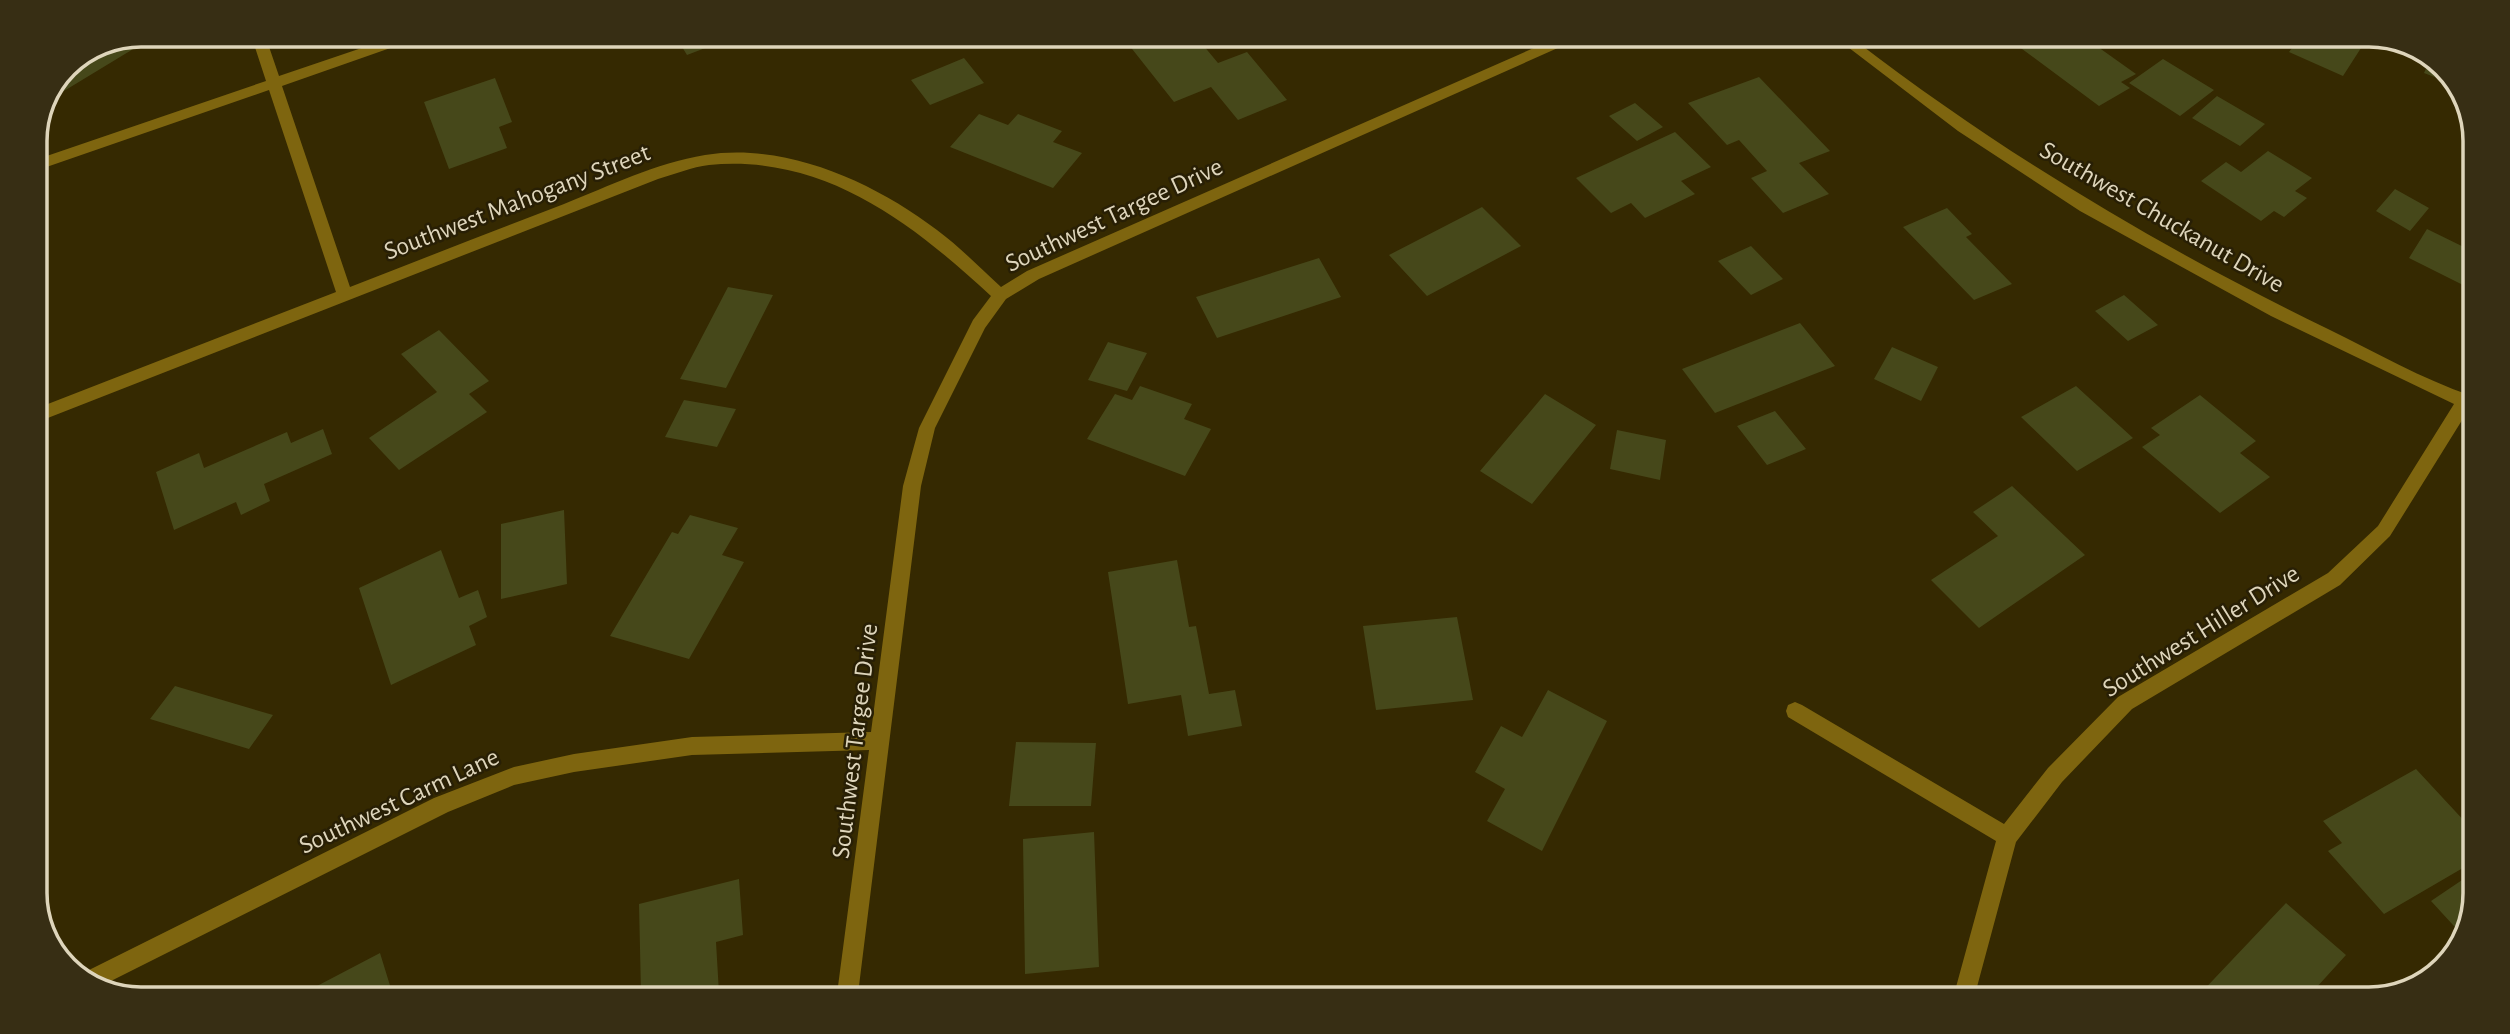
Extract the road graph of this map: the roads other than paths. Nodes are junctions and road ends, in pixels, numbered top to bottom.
1 (262, 47) edge
2 (380, 47) edge
3 (1548, 47) edge
4 (1855, 47) edge
5 (274, 84) junction
6 (47, 162) edge
7 (345, 294) junction
8 (1000, 295) junction
9 (2463, 399) edge
10 (47, 411) edge
11 (2463, 411) edge
12 (1795, 711) dead end
13 (880, 741) junction
14 (2007, 837) junction
15 (98, 976) edge
16 (848, 987) edge
17 (1966, 987) edge

1 - 5 street
2 - 5 street
3 - 8 street, Southwest Targee Drive
4 - 9 street, Southwest Chuckanut Drive
5 - 6 street
5 - 7 street
7 - 8 street, Southwest Mahogany Street
7 - 10 street, Southwest Mahogany Street
8 - 13 street, Southwest Targee Drive
11 - 14 street, Southwest Hiller Drive
12 - 14 street
13 - 15 street, Southwest Carm Lane
13 - 16 street, Southwest Targee Drive
14 - 17 street, Southwest Hiller Drive

